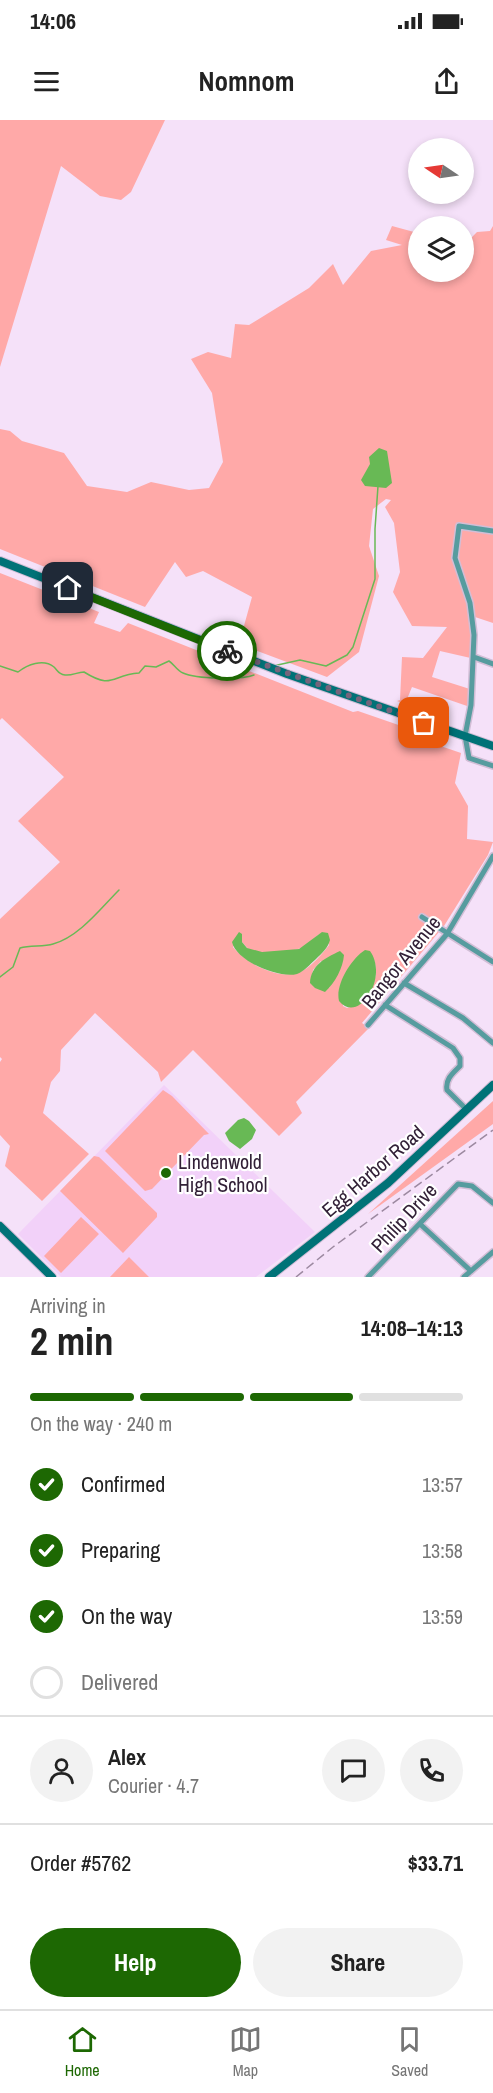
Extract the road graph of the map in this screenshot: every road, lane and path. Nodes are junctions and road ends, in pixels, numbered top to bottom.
1 (493, 531) edge
2 (0, 561) edge
3 (474, 657) junction
4 (493, 664) edge
5 (465, 736) junction
6 (493, 746) edge
7 (493, 766) edge
8 (493, 856) edge
9 (422, 917) dead end
10 (447, 934) junction
11 (493, 963) edge
12 (404, 983) junction
13 (385, 1005) junction
14 (368, 1025) dead end
15 (493, 1043) edge
16 (493, 1085) edge
17 (467, 1110) junction
18 (493, 1203) edge
19 (420, 1224) junction
20 (0, 1226) edge
21 (493, 1252) edge
22 (471, 1271) junction
23 (370, 1276) edge
24 (52, 1277) edge
25 (269, 1277) edge
26 (464, 1277) edge

1 - 3 street
2 - 5 street
3 - 4 street
3 - 5 street
5 - 6 street
5 - 7 street
8 - 10 street, Bangor Avenue
9 - 10 street
10 - 11 street
10 - 12 street, Bangor Avenue
12 - 13 street, Bangor Avenue
12 - 15 street
13 - 14 street, Bangor Avenue
13 - 17 street
16 - 17 street, Egg Harbor Road
17 - 25 street, Egg Harbor Road
18 - 19 street, Philip Drive
19 - 22 street
19 - 23 street, Philip Drive
20 - 24 street
21 - 22 street
22 - 26 street

